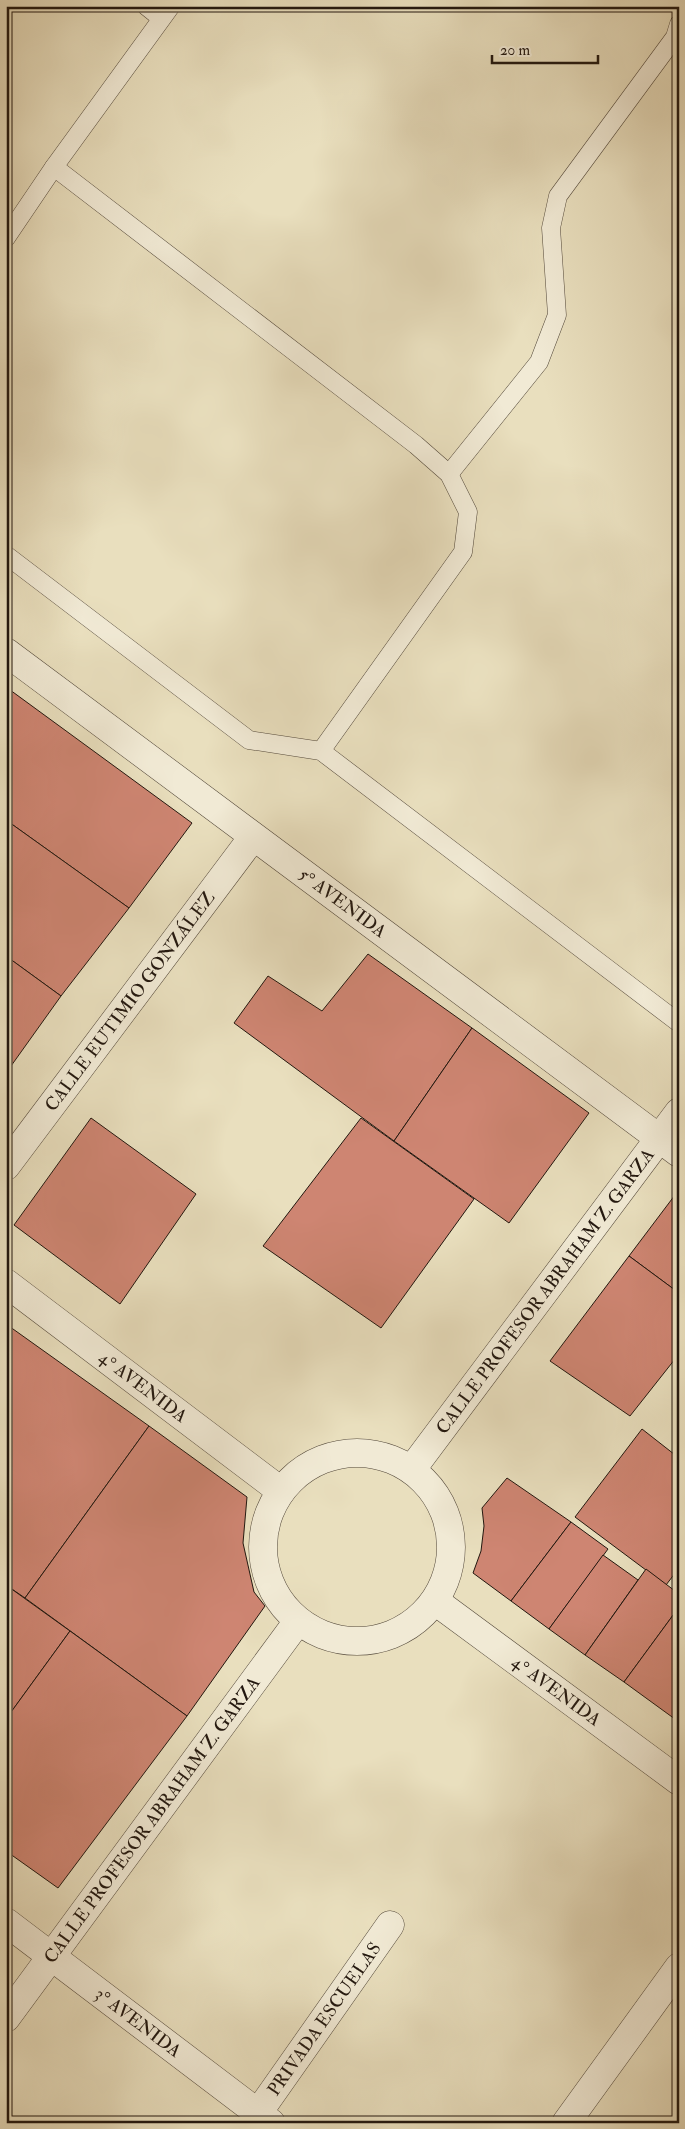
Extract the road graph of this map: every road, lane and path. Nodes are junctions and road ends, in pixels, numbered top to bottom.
1 (146, 6) edge
2 (166, 12) edge
3 (679, 24) edge
4 (54, 167) junction
5 (6, 238) edge
6 (449, 474) junction
7 (6, 555) edge
8 (6, 652) edge
9 (321, 751) junction
10 (253, 837) junction
11 (679, 1023) edge
12 (679, 1112) edge
13 (669, 1145) edge
14 (6, 1166) edge
15 (6, 1283) edge
16 (412, 1469) junction
17 (281, 1491) junction
18 (434, 1601) junction
19 (298, 1621) junction
20 (679, 1781) edge
21 (6, 1922) edge
22 (390, 1925) dead end
23 (51, 1957) junction
24 (679, 1967) edge
25 (6, 2018) edge
26 (265, 2118) edge
27 (566, 2123) edge

1 - 2 lane
2 - 4 lane
3 - 6 lane
4 - 5 lane
4 - 6 lane
6 - 9 lane
7 - 9 lane
8 - 10 street, 5° AVENIDA
9 - 11 lane
10 - 13 street, 5° AVENIDA
10 - 14 street, CALLE EUTIMIO GONZÁLEZ
12 - 13 street, CALLE PROFESOR ABRAHAM Z. GARZA
13 - 16 street, CALLE PROFESOR ABRAHAM Z. GARZA
15 - 17 street, 4° AVENIDA
16 - 17 street
16 - 18 street
17 - 19 street
18 - 19 street
18 - 20 street, 4° AVENIDA
19 - 23 street, CALLE PROFESOR ABRAHAM Z. GARZA
21 - 23 street, 3° AVENIDA
22 - 26 street, PRIVADA ESCUELAS
23 - 25 street, CALLE PROFESOR ABRAHAM Z. GARZA
23 - 26 street, 3° AVENIDA
24 - 27 street

